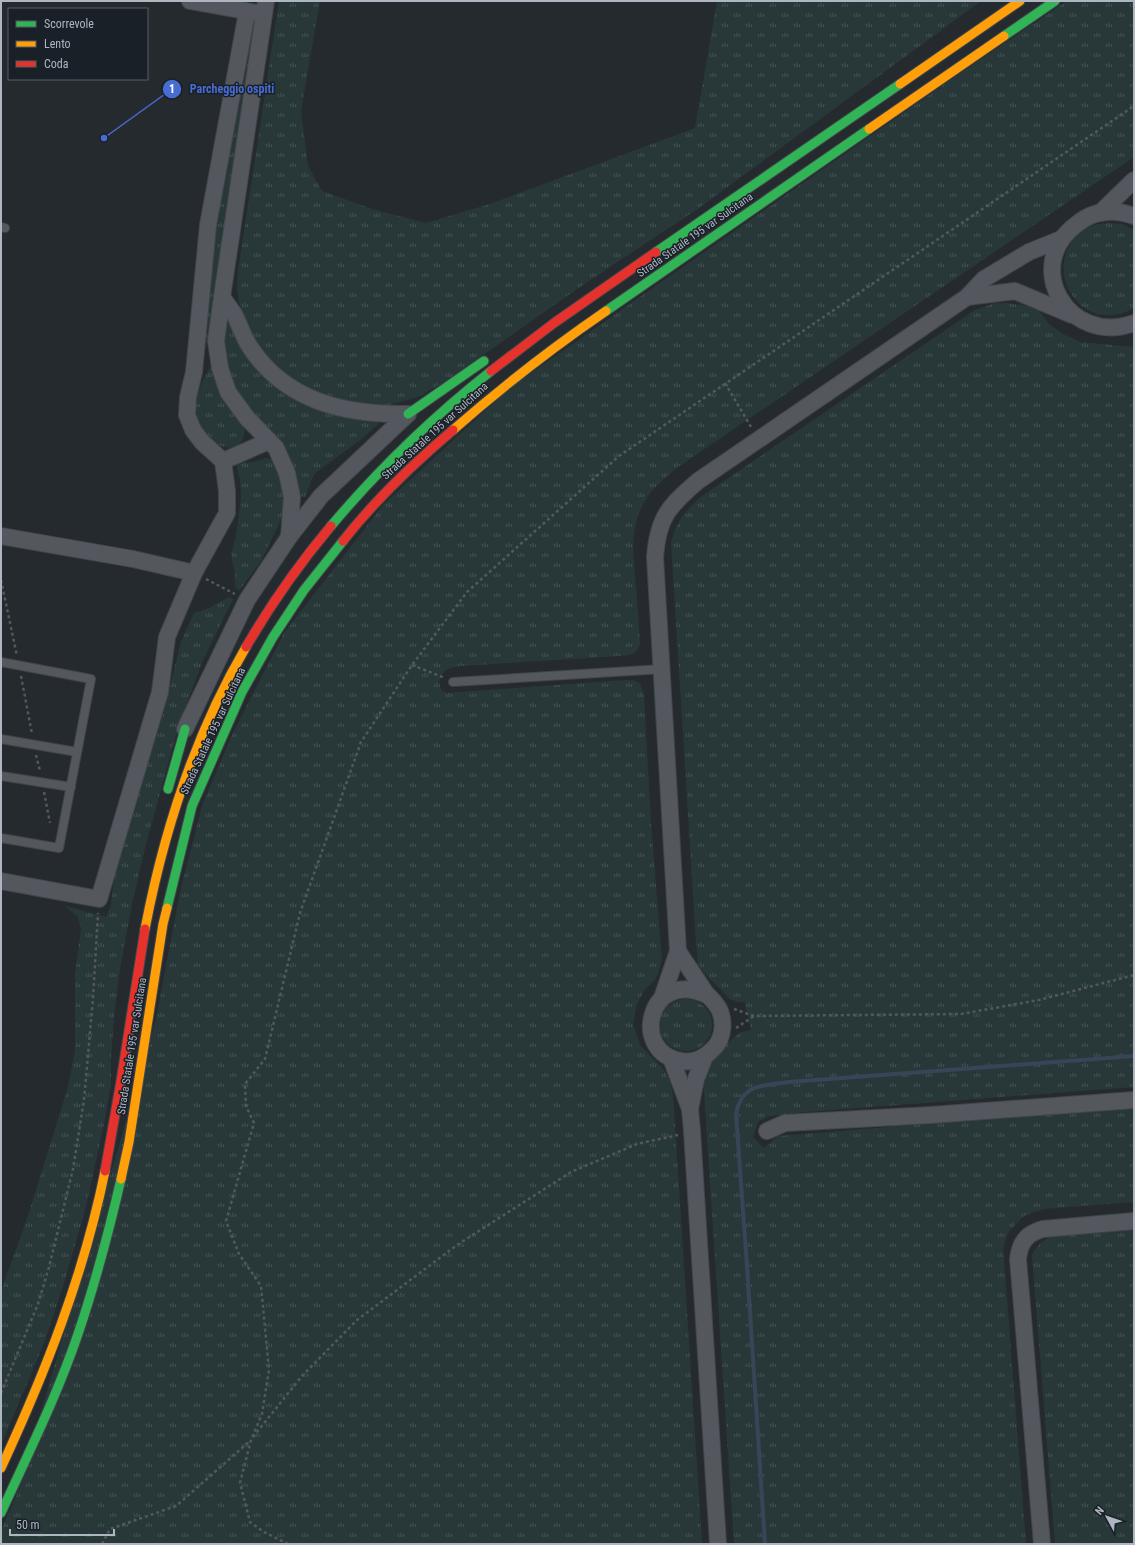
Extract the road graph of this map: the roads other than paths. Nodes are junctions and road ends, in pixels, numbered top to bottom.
1 (190, 1) edge
2 (1020, 1) edge
3 (1055, 1) edge
4 (265, 7) edge
5 (246, 12) junction
6 (1134, 180) edge
7 (1100, 212) junction
8 (1134, 216) edge
9 (1061, 239) junction
10 (222, 297) junction
11 (967, 298) junction
12 (1074, 316) junction
13 (1134, 323) edge
14 (1116, 328) junction
15 (1134, 335) edge
16 (505, 359) junction
17 (408, 414) junction
18 (269, 441) junction
19 (223, 461) junction
20 (1, 536) edge
21 (289, 537) junction
22 (194, 573) junction
23 (1, 662) edge
24 (662, 669) junction
25 (453, 682) road end
26 (185, 729) joint
27 (1, 739) edge
28 (77, 752) junction
29 (1, 776) edge
30 (71, 788) junction
31 (165, 798) dead end
32 (1, 838) edge
33 (1, 881) edge
34 (142, 902) dead end
35 (147, 916) junction
36 (678, 951) junction
37 (707, 995) junction
38 (662, 998) junction
39 (705, 1056) junction
40 (671, 1058) junction
41 (1134, 1100) edge
42 (690, 1109) junction
43 (767, 1131) dead end
44 (1134, 1221) edge
45 (1, 1468) edge
46 (1, 1513) edge
47 (718, 1544) edge
48 (1042, 1544) edge

1 - 5 street
2 - 16 highway, Strada Statale 195 var Sulcitana
3 - 46 highway, Strada Statale 195 var Sulcitana
4 - 5 street
4 - 10 street
5 - 19 street
6 - 7 street
7 - 8 street
7 - 9 street
9 - 11 street
9 - 12 street
10 - 17 street
10 - 18 street
11 - 12 street
11 - 24 street
12 - 14 street
13 - 14 street
14 - 15 street
16 - 17 highway
16 - 35 highway, Strada Statale 195 var Sulcitana
17 - 21 street
18 - 19 street
18 - 21 street
19 - 22 street
20 - 22 street
21 - 26 street
22 - 33 street
23 - 28 lane
24 - 25 lane
24 - 36 street
26 - 31 highway
27 - 28 lane
28 - 30 lane
29 - 30 lane
30 - 32 lane
34 - 35 highway
35 - 45 highway, Strada Statale 195 var Sulcitana
36 - 37 street
36 - 38 street
37 - 38 street
37 - 39 street
38 - 40 street
39 - 40 street
39 - 42 street
40 - 42 street
41 - 43 street
42 - 47 street
44 - 48 street

